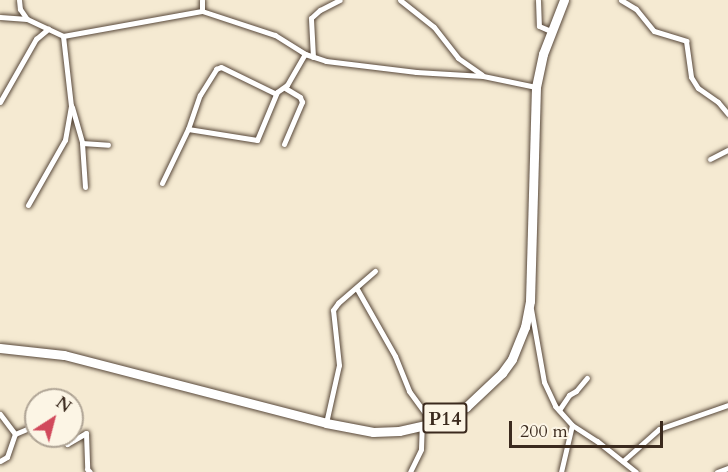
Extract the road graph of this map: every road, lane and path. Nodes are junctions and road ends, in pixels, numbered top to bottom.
1 (19, 0) edge
2 (202, 0) edge
3 (340, 0) edge
4 (400, 0) edge
5 (538, 0) edge
6 (564, 0) edge
7 (621, 0) edge
8 (202, 11) junction
9 (0, 17) edge
10 (27, 19) junction
11 (48, 29) junction
12 (551, 31) junction
13 (63, 36) junction
14 (305, 54) junction
15 (313, 57) junction
16 (483, 76) junction
17 (536, 87) junction
18 (285, 88) junction
19 (276, 94) junction
20 (0, 102) edge
21 (71, 106) junction
22 (728, 114) edge
23 (188, 129) junction
24 (82, 143) junction
25 (284, 144) dead end
26 (108, 145) dead end
27 (728, 150) edge
28 (710, 159) dead end
29 (162, 183) dead end
30 (85, 187) dead end
31 (28, 206) dead end
32 (375, 271) dead end
33 (357, 289) junction
34 (530, 301) junction
35 (0, 348) edge
36 (587, 378) dead end
37 (728, 405) edge
38 (559, 410) junction
39 (0, 414) edge
40 (326, 423) junction
41 (426, 425) junction
42 (572, 425) junction
43 (24, 430) edge
44 (15, 434) junction
45 (84, 434) edge
46 (0, 461) edge
47 (623, 461) junction
48 (728, 468) edge
49 (90, 472) edge
50 (410, 472) edge
51 (561, 472) edge
52 (636, 472) edge
53 (717, 472) edge

1 - 10 street
2 - 8 street
3 - 15 street
4 - 16 street
5 - 12 street
6 - 12 main road, P14
7 - 22 street
8 - 13 street
8 - 14 street
9 - 10 street
10 - 11 street
11 - 13 street
11 - 20 street
12 - 17 main road, P14
13 - 21 street
14 - 15 street
14 - 18 street
15 - 16 street
16 - 17 street
17 - 34 main road, P14
18 - 19 street
18 - 25 street
19 - 23 street
19 - 23 street
21 - 24 street
21 - 31 street
23 - 29 street
24 - 26 street
24 - 30 street
27 - 28 street
32 - 33 street
33 - 40 street
33 - 41 street
34 - 38 street
34 - 41 main road, P14
35 - 40 main road, P14
36 - 38 street
37 - 47 street
38 - 42 street
39 - 44 street
40 - 41 main road, P14
41 - 50 street
42 - 47 street
42 - 51 street
43 - 44 street
44 - 46 street
45 - 49 street
47 - 52 street
48 - 53 street

